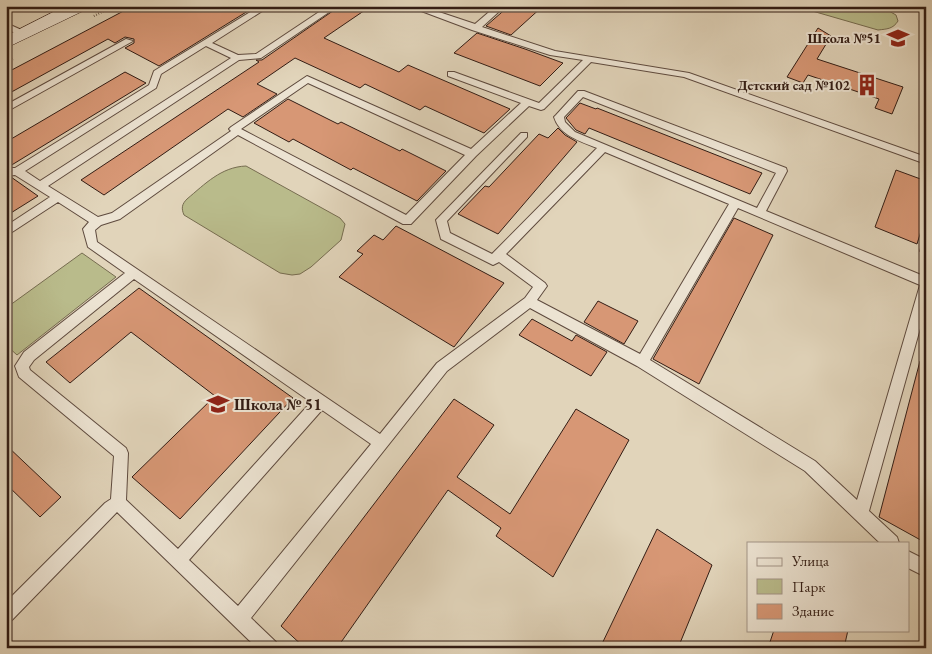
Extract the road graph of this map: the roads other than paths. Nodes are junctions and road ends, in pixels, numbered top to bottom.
1 (266, 6) edge
2 (334, 6) edge
3 (412, 6) edge
4 (437, 6) edge
5 (501, 6) edge
6 (68, 8) edge
7 (428, 12) junction
8 (6, 25) edge
9 (475, 28) junction
10 (23, 34) junction
11 (128, 41) dead end
12 (6, 43) edge
13 (206, 43) junction
14 (238, 58) junction
15 (588, 59) junction
16 (451, 74) dead end
17 (527, 102) junction
18 (6, 109) edge
19 (238, 131) junction
20 (524, 135) dead end
21 (604, 147) junction
22 (472, 154) junction
23 (926, 161) edge
24 (12, 171) edge
25 (40, 186) junction
26 (57, 197) junction
27 (736, 202) junction
28 (760, 212) junction
29 (97, 222) junction
30 (6, 232) edge
31 (498, 255) junction
32 (134, 272) junction
33 (926, 283) edge
34 (529, 302) junction
35 (642, 362) junction
36 (321, 401) junction
37 (380, 442) junction
38 (118, 503) junction
39 (861, 514) junction
40 (890, 542) edge
41 (178, 561) junction
42 (910, 561) edge
43 (926, 569) edge
44 (6, 614) edge
45 (239, 619) junction
46 (270, 648) edge

1 - 13 lane
2 - 14 lane
3 - 7 lane
4 - 7 lane
5 - 9 lane
6 - 10 street
7 - 9 lane
8 - 10 lane
9 - 15 lane
10 - 12 street
11 - 18 lane
13 - 14 lane
13 - 24 lane
14 - 25 lane
15 - 17 lane
15 - 23 lane
16 - 17 lane
17 - 22 lane
19 - 22 lane
19 - 22 lane
19 - 29 lane
20 - 31 lane
21 - 27 lane
21 - 28 lane
21 - 31 lane
24 - 25 lane
25 - 26 lane
26 - 29 lane
26 - 30 lane
27 - 28 lane
27 - 35 lane
28 - 33 lane
29 - 32 lane
31 - 34 lane
32 - 36 lane
32 - 38 lane
33 - 39 lane
34 - 35 lane
34 - 37 lane
35 - 39 lane
36 - 37 lane
36 - 41 lane
37 - 45 lane
38 - 41 lane
38 - 44 lane
39 - 40 lane
41 - 45 lane
42 - 43 lane
45 - 46 lane

